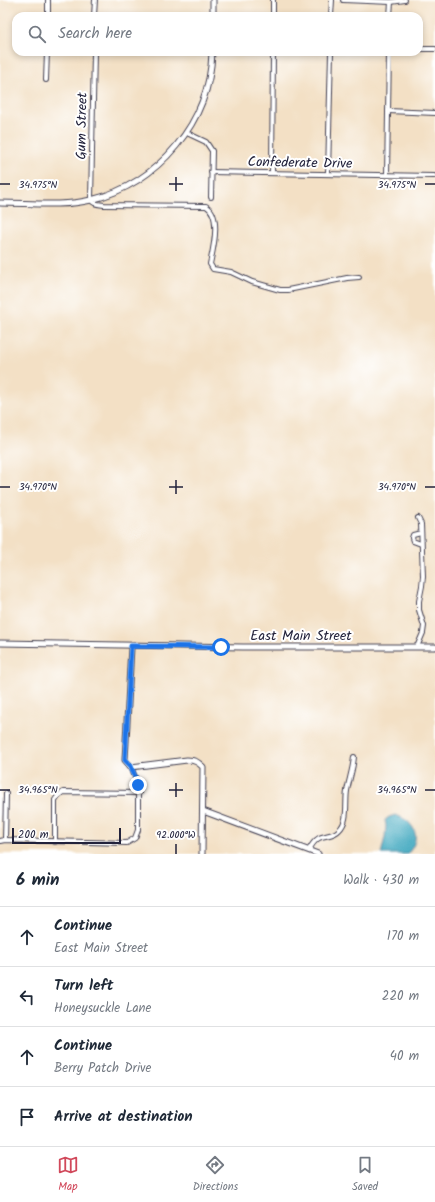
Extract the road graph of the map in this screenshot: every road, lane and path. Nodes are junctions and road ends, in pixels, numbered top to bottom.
1 (48, 0) edge
2 (95, 0) edge
3 (213, 0) edge
4 (273, 0) edge
5 (332, 0) edge
6 (343, 0) edge
7 (405, 0) edge
8 (391, 2) junction
9 (48, 12) edge
10 (94, 12) edge
11 (213, 12) edge
12 (273, 12) edge
13 (331, 12) edge
14 (390, 12) edge
15 (423, 49) edge
16 (435, 49) edge
17 (47, 56) edge
18 (94, 56) edge
19 (211, 56) edge
20 (273, 56) edge
21 (331, 56) edge
22 (389, 56) edge
23 (46, 80) dead end
24 (388, 111) junction
25 (435, 112) edge
26 (187, 133) junction
27 (212, 172) junction
28 (272, 172) junction
29 (328, 173) junction
30 (387, 175) junction
31 (434, 176) dead end
32 (211, 198) dead end
33 (91, 200) junction
34 (0, 203) edge
35 (359, 278) dead end
36 (418, 518) dead end
37 (421, 533) junction
38 (421, 544) junction
39 (0, 644) edge
40 (131, 646) junction
41 (417, 647) junction
42 (435, 647) edge
43 (354, 757) dead end
44 (131, 766) junction
45 (138, 793) junction
46 (6, 794) dead end
47 (203, 811) junction
48 (5, 840) junction
49 (0, 842) edge
50 (54, 842) junction
51 (309, 850) junction
52 (202, 854) edge
53 (318, 854) edge

1 - 9 street
2 - 10 street
3 - 11 street
4 - 12 street
5 - 13 street
6 - 8 street
7 - 8 street
8 - 14 street
15 - 16 street
17 - 23 street
18 - 33 street, Gum Street
19 - 26 street
20 - 28 street
21 - 29 street
22 - 24 street
24 - 25 street
24 - 30 street
26 - 27 street
26 - 33 street
27 - 28 street, Confederate Drive
27 - 32 street
28 - 29 street, Confederate Drive
29 - 30 street, Confederate Drive
30 - 31 street, Confederate Drive
33 - 34 street
33 - 35 street
36 - 37 street
37 - 38 street
37 - 38 street
38 - 41 street
39 - 40 street, East Main Street
40 - 41 street, East Main Street
40 - 44 street
41 - 42 street, East Main Street
43 - 51 street
44 - 45 street
44 - 47 street
45 - 50 street
45 - 50 street
46 - 48 street
47 - 51 street
47 - 52 street
48 - 49 street
48 - 50 street
51 - 53 street

